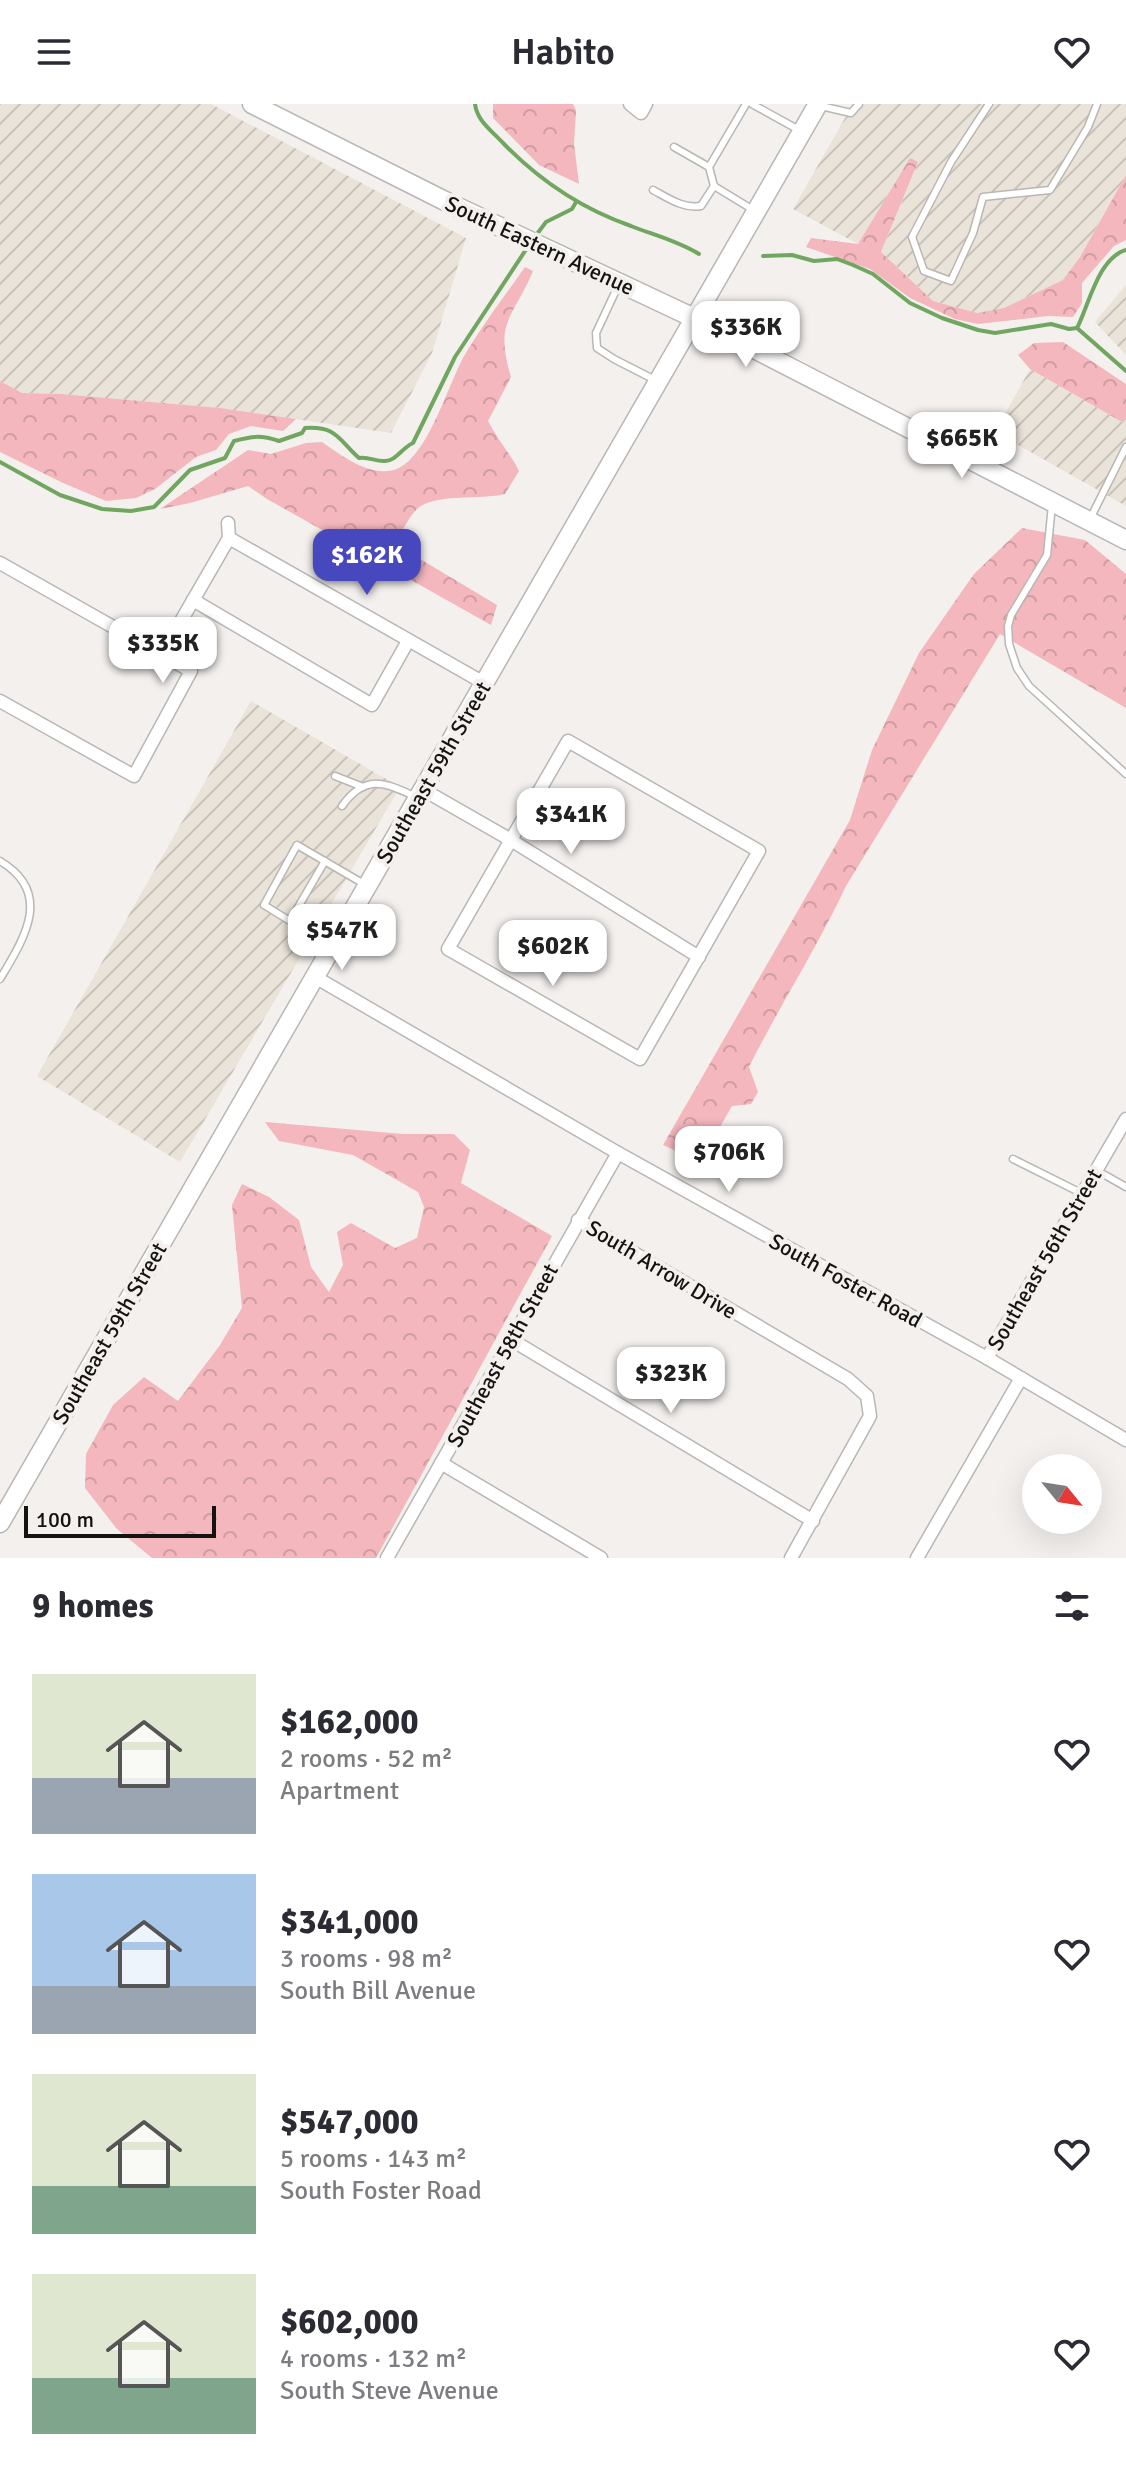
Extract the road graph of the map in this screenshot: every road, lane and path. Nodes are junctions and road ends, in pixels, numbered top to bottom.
1 (252, 104) edge
2 (630, 104) edge
3 (746, 104) edge
4 (752, 104) edge
5 (818, 104) edge
6 (859, 104) edge
7 (989, 104) edge
8 (1097, 104) edge
9 (763, 106) edge
10 (643, 108) edge
11 (802, 132) junction
12 (674, 147) dead end
13 (709, 167) junction
14 (714, 186) junction
15 (653, 190) dead end
16 (756, 211) junction
17 (619, 283) junction
18 (694, 318) junction
19 (657, 381) junction
20 (1126, 447) edge
21 (1052, 503) junction
22 (1089, 521) junction
23 (228, 523) dead end
24 (229, 538) junction
25 (1126, 540) edge
26 (0, 563) edge
27 (193, 600) junction
28 (408, 641) junction
29 (162, 654) junction
30 (484, 683) junction
31 (0, 701) edge
32 (1126, 774) edge
33 (335, 776) dead end
34 (363, 787) junction
35 (420, 794) junction
36 (342, 806) dead end
37 (511, 840) junction
38 (0, 861) edge
39 (325, 861) junction
40 (367, 886) junction
41 (699, 957) junction
42 (315, 977) junction
43 (0, 979) edge
44 (1126, 1119) edge
45 (618, 1153) junction
46 (1013, 1159) dead end
47 (1096, 1170) junction
48 (1126, 1187) edge
49 (1083, 1194) junction
50 (578, 1220) junction
51 (510, 1339) junction
52 (987, 1358) junction
53 (1021, 1378) junction
54 (1126, 1440) edge
55 (441, 1463) junction
56 (5, 1503) edge
57 (813, 1521) junction
58 (0, 1523) edge
59 (387, 1558) edge
60 (601, 1558) edge
61 (791, 1558) edge
62 (917, 1558) edge

1 - 17 main road, South Eastern Avenue
2 - 10 street
3 - 13 lane
4 - 9 lane
5 - 6 lane
5 - 11 main road, Southeast 59th Street
7 - 8 lane
9 - 11 lane
11 - 16 main road, Southeast 59th Street
12 - 13 lane
13 - 14 lane
14 - 15 lane
14 - 16 lane
16 - 18 main road, Southeast 59th Street
17 - 18 main road, South Eastern Avenue
17 - 19 lane
18 - 19 main road, Southeast 59th Street
18 - 21 main road, South Eastern Avenue
19 - 30 main road, Southeast 59th Street
20 - 22 lane
21 - 22 main road, South Eastern Avenue
21 - 32 lane
22 - 25 main road, South Eastern Avenue
23 - 24 street
24 - 27 street
24 - 28 street
26 - 29 street
27 - 28 street
27 - 29 street
28 - 30 street
29 - 31 street
30 - 35 main road, Southeast 59th Street
33 - 34 lane
34 - 35 lane
34 - 36 lane
35 - 37 street
35 - 40 main road, Southeast 59th Street
37 - 41 street
37 - 41 street
37 - 41 street
38 - 43 lane
39 - 39 lane
39 - 40 lane
40 - 42 main road, Southeast 59th Street
42 - 45 street, South Foster Road
42 - 56 main road, Southeast 59th Street
44 - 47 street, Southeast 56th Street
45 - 50 street, Southeast 58th Street
45 - 52 street, South Foster Road
46 - 49 lane
47 - 48 lane
47 - 49 street, Southeast 56th Street
49 - 52 street, Southeast 56th Street
50 - 51 street, Southeast 58th Street
50 - 57 street, South Arrow Drive
51 - 55 street, Southeast 58th Street
51 - 57 street
52 - 53 street, South Foster Road
53 - 54 street, South Foster Road
53 - 62 street, Southeast 56th Street
55 - 59 street, Southeast 58th Street
55 - 60 street
56 - 58 main road, Southeast 59th Street
57 - 61 street

